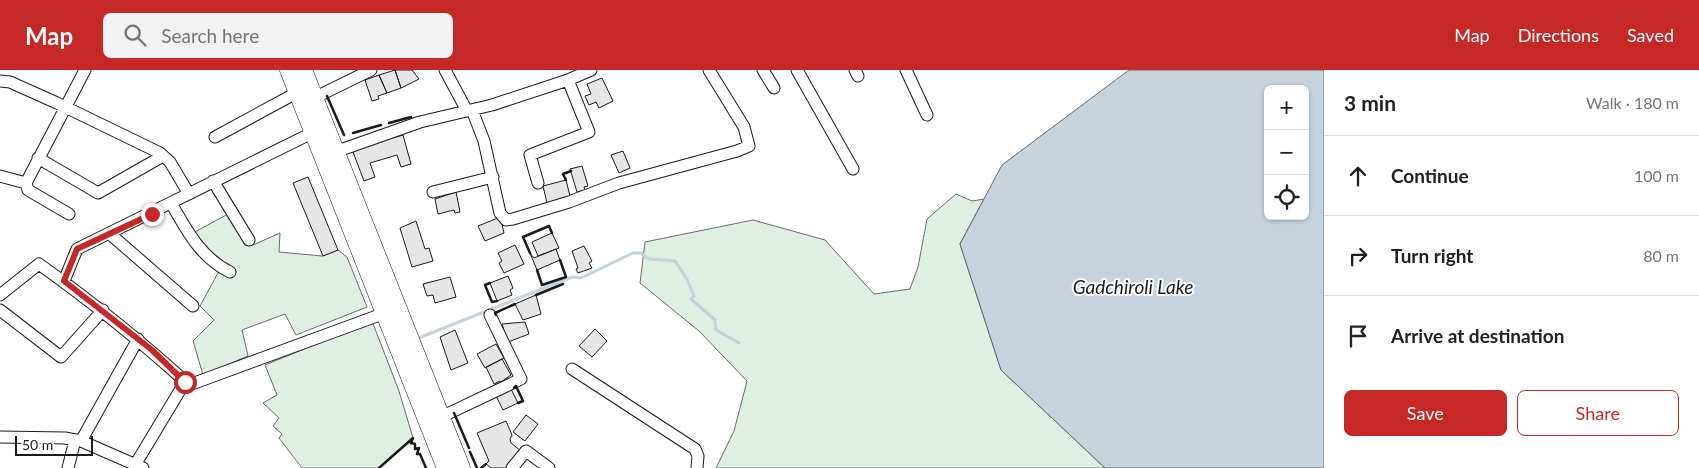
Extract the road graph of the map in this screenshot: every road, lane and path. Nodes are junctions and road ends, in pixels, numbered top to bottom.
1 (7, 70) edge
2 (85, 70) edge
3 (289, 70) edge
4 (303, 70) edge
5 (371, 70) edge
6 (445, 70) edge
7 (590, 70) edge
8 (709, 70) edge
9 (763, 70) edge
10 (797, 70) edge
11 (906, 70) edge
12 (570, 76) edge
13 (5, 81) edge
14 (774, 88) dead end
15 (306, 95) junction
16 (66, 107) junction
17 (469, 110) junction
18 (927, 114) dead end
19 (314, 132) junction
20 (215, 137) dead end
21 (335, 152) junction
22 (163, 156) junction
23 (38, 158) junction
24 (853, 169) dead end
25 (0, 176) edge
26 (493, 177) junction
27 (213, 181) junction
28 (26, 183) junction
29 (538, 184) dead end
30 (433, 192) dead end
31 (189, 194) junction
32 (171, 203) junction
33 (69, 214) dead end
34 (110, 234) junction
35 (249, 240) dead end
36 (230, 272) dead end
37 (64, 281) junction
38 (0, 295) edge
39 (193, 306) dead end
40 (0, 310) edge
41 (103, 310) junction
42 (385, 313) junction
43 (490, 315) dead end
44 (138, 339) junction
45 (572, 369) dead end
46 (185, 382) junction
47 (441, 418) junction
48 (0, 437) edge
49 (78, 440) junction
50 (139, 466) edge
51 (68, 468) edge
52 (446, 468) edge
53 (462, 468) edge
54 (512, 468) edge
55 (548, 468) edge
56 (696, 468) edge

1 - 13 street
2 - 16 street
3 - 15 highway
4 - 15 highway
5 - 15 street
6 - 17 street
7 - 12 street
8 - 26 street
9 - 14 street
10 - 24 street
11 - 18 street
12 - 17 street
12 - 29 street
13 - 16 street
15 - 19 highway
15 - 20 street
15 - 21 highway
16 - 22 street
16 - 23 street
17 - 21 street
17 - 26 street
19 - 27 street
19 - 42 highway
21 - 47 highway
22 - 23 street
22 - 31 street
23 - 28 street
25 - 28 street
26 - 30 street
27 - 31 street
27 - 35 street
28 - 33 street
31 - 32 street
32 - 34 street
32 - 36 street
34 - 37 street
34 - 39 street
37 - 38 street
37 - 41 street
40 - 41 street
41 - 44 street
42 - 46 street
42 - 52 highway
43 - 47 street
44 - 46 street
44 - 49 street
45 - 56 street
46 - 50 street
47 - 53 highway
48 - 49 street
49 - 50 street
49 - 51 street
54 - 55 street

